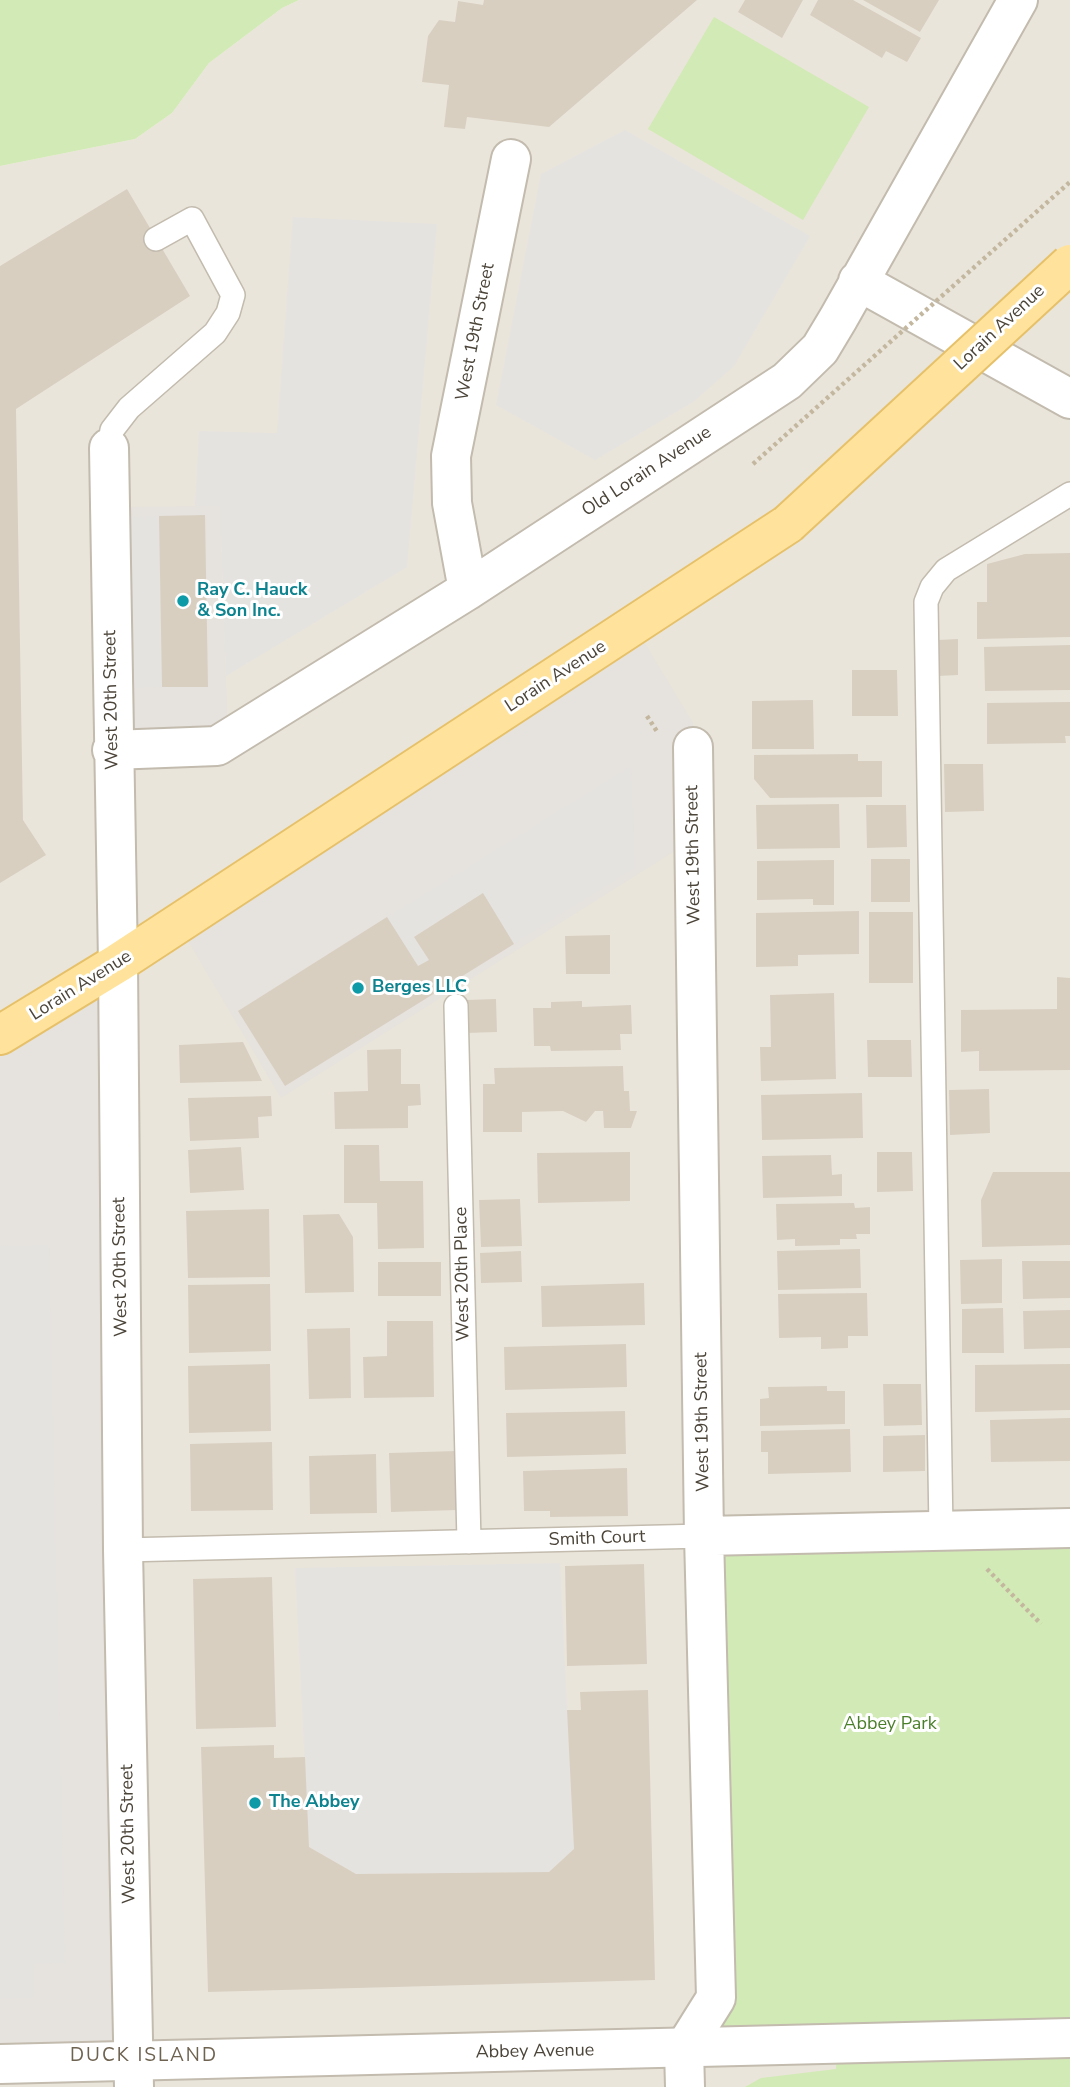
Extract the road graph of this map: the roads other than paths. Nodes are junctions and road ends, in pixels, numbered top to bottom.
1 (1018, 0) edge
2 (511, 159) dead end
3 (156, 239) dead end
4 (1070, 264) edge
5 (858, 281) junction
6 (1070, 399) edge
7 (109, 448) joint
8 (1070, 495) edge
9 (468, 590) junction
10 (677, 742) road end
11 (112, 750) junction
12 (118, 963) junction
13 (456, 1006) dead end
14 (0, 1035) edge
15 (1070, 1528) edge
16 (941, 1531) junction
17 (704, 1536) junction
18 (469, 1542) junction
19 (123, 1550) junction
20 (1070, 2038) edge
21 (684, 2049) junction
22 (0, 2064) edge
23 (134, 2074) edge
24 (685, 2087) edge

1 - 5 street, Old Lorain Avenue
2 - 9 street, West 19th Street
3 - 7 lane
4 - 12 main road, Lorain Avenue, bridge
5 - 6 street
5 - 9 street, Old Lorain Avenue
7 - 11 street, West 20th Street
8 - 16 lane
9 - 11 street, Old Lorain Avenue
10 - 17 street, West 19th Street
11 - 12 street, West 20th Street
12 - 14 main road, Lorain Avenue
12 - 19 street, West 20th Street
13 - 18 lane, West 20th Place
15 - 16 street, Smith Court
16 - 17 street, Smith Court
17 - 18 lane, Smith Court
17 - 21 street, West 19th Street
18 - 19 lane, Smith Court
19 - 23 street, West 20th Street
20 - 21 street, Abbey Avenue
21 - 23 street, Abbey Avenue
21 - 24 street
22 - 23 street, Abbey Avenue

